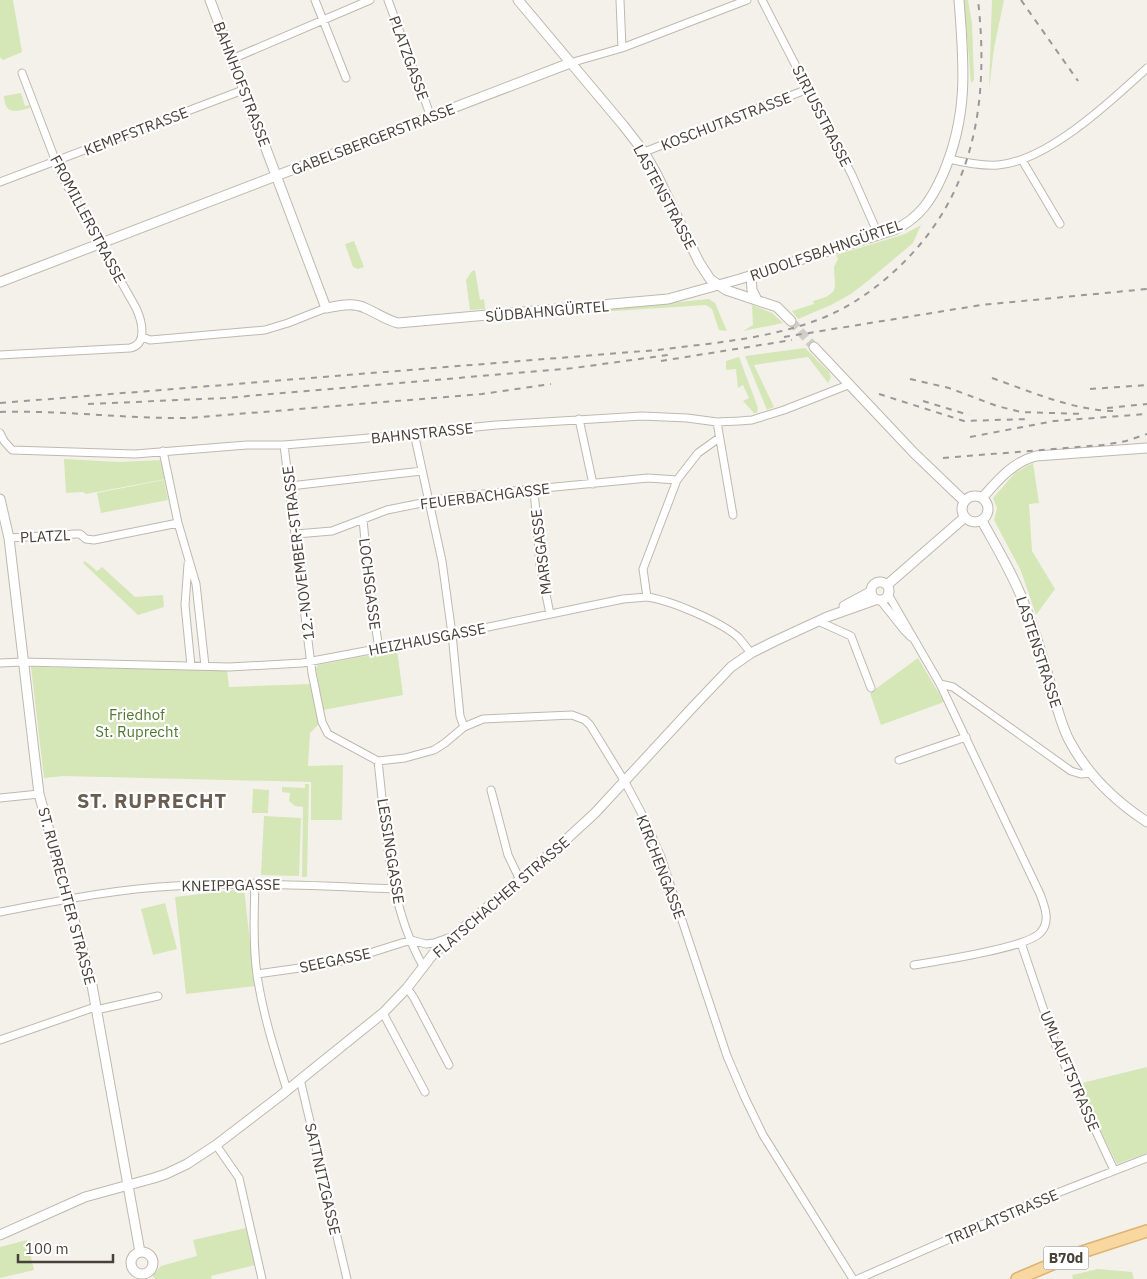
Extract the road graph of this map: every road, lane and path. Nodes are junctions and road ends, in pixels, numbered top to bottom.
1 (210, 0) edge
2 (315, 0) edge
3 (370, 0) edge
4 (388, 0) edge
5 (518, 0) edge
6 (620, 0) edge
7 (747, 0) edge
8 (762, 0) edge
9 (960, 0) edge
10 (322, 20) junction
11 (622, 48) junction
12 (232, 59) junction
13 (570, 63) junction
14 (1147, 68) edge
15 (22, 73) dead end
16 (346, 78) dead end
17 (808, 89) junction
18 (243, 90) junction
19 (431, 116) junction
20 (644, 152) junction
21 (949, 159) junction
22 (1022, 160) junction
23 (56, 161) junction
24 (276, 176) junction
25 (0, 182) edge
26 (1060, 224) dead end
27 (878, 234) junction
28 (99, 244) junction
29 (751, 276) junction
30 (0, 282) edge
31 (718, 285) junction
32 (757, 300) junction
33 (326, 308) junction
34 (791, 321) tunnel mouth
35 (142, 337) junction
36 (814, 346) tunnel mouth
37 (0, 355) edge
38 (848, 385) junction
39 (579, 419) junction
40 (717, 422) junction
41 (414, 432) junction
42 (0, 433) edge
43 (719, 438) junction
44 (284, 445) junction
45 (1147, 448) edge
46 (163, 451) junction
47 (422, 471) junction
48 (678, 480) junction
49 (593, 484) junction
50 (290, 486) junction
51 (534, 489) junction
52 (982, 497) junction
53 (0, 499) edge
54 (964, 501) junction
55 (430, 502) junction
56 (733, 515) dead end
57 (965, 518) junction
58 (362, 520) junction
59 (982, 520) junction
60 (3, 523) edge
61 (178, 523) junction
62 (296, 534) junction
63 (9, 538) junction
64 (188, 563) junction
65 (887, 585) junction
66 (647, 597) junction
67 (879, 597) junction
68 (550, 614) junction
69 (818, 622) junction
70 (452, 634) junction
71 (379, 649) junction
72 (751, 653) junction
73 (23, 662) junction
74 (310, 662) junction
75 (0, 663) edge
76 (191, 666) junction
77 (205, 666) junction
78 (940, 684) junction
79 (871, 688) dead end
80 (464, 727) junction
81 (966, 737) junction
82 (899, 760) dead end
83 (378, 761) junction
84 (1091, 773) junction
85 (625, 782) junction
86 (491, 790) dead end
87 (40, 794) junction
88 (0, 798) edge
89 (1147, 822) edge
90 (520, 880) junction
91 (255, 883) junction
92 (395, 889) junction
93 (68, 900) junction
94 (0, 912) edge
95 (454, 936) junction
96 (411, 940) junction
97 (1021, 943) junction
98 (914, 965) dead end
99 (423, 966) junction
100 (257, 974) junction
101 (407, 988) junction
102 (158, 996) dead end
103 (96, 1009) junction
104 (383, 1013) junction
105 (0, 1040) edge
106 (449, 1065) dead end
107 (300, 1079) junction
108 (287, 1090) junction
109 (425, 1092) dead end
110 (216, 1145) junction
111 (1147, 1158) edge
112 (1114, 1170) junction
113 (126, 1186) junction
114 (1147, 1231) edge
115 (0, 1235) edge
116 (1147, 1238) edge
117 (1117, 1240) junction
118 (140, 1252) junction
119 (144, 1276) edge
120 (262, 1279) edge
121 (347, 1279) edge
122 (853, 1279) edge
123 (858, 1279) edge
124 (1017, 1279) edge

1 - 12 street, BAHNHOFSTRASSE
2 - 10 street
3 - 10 street
4 - 19 street, PLATZGASSE
5 - 13 street, LASTENSTRASSE
6 - 11 street
7 - 11 street, GABELSBERGERSTRASSE
8 - 17 street, SIRIUSSTRASSE
9 - 21 street, RUDOLFSBAHNGÜRTEL
10 - 12 street
10 - 16 street
11 - 13 street, GABELSBERGERSTRASSE
12 - 18 street, BAHNHOFSTRASSE
13 - 19 street, GABELSBERGERSTRASSE
13 - 20 street, LASTENSTRASSE
14 - 22 street
15 - 23 street, FROMILLERSTRASSE
17 - 20 street, KOSCHUTASTRASSE
17 - 27 street, SIRIUSSTRASSE
18 - 23 street, KEMPFSTRASSE
18 - 24 street, BAHNHOFSTRASSE
19 - 24 street, GABELSBERGERSTRASSE
20 - 31 street, LASTENSTRASSE
21 - 22 street
21 - 27 street, RUDOLFSBAHNGÜRTEL
22 - 26 street
23 - 25 street, KEMPFSTRASSE
23 - 28 street, FROMILLERSTRASSE
24 - 28 street, GABELSBERGERSTRASSE
24 - 33 street, BAHNHOFSTRASSE
27 - 29 street, RUDOLFSBAHNGÜRTEL
28 - 30 street, GABELSBERGERSTRASSE
28 - 35 street, FROMILLERSTRASSE
29 - 31 street, RUDOLFSBAHNGÜRTEL
29 - 32 street
31 - 32 street, LASTENSTRASSE
31 - 33 street, SÜDBAHNGÜRTEL
32 - 34 street, LASTENSTRASSE
33 - 35 street
35 - 37 street
36 - 38 street
38 - 40 street, BAHNSTRASSE
38 - 54 street
39 - 40 street, BAHNSTRASSE
39 - 41 street, BAHNSTRASSE
39 - 49 street
40 - 43 street
41 - 44 street, BAHNSTRASSE
41 - 47 street
42 - 46 street, BAHNSTRASSE
43 - 48 street
43 - 56 street
44 - 46 street, BAHNSTRASSE
44 - 50 street, 12.-NOVEMBER-STRASSE
45 - 52 street
46 - 61 street
47 - 50 street
47 - 55 street
48 - 49 street, FEUERBACHGASSE
48 - 66 street
49 - 51 street, FEUERBACHGASSE
50 - 62 street, 12.-NOVEMBER-STRASSE
51 - 55 street, FEUERBACHGASSE
51 - 68 street, MARSGASSE
52 - 54 street
52 - 59 street
53 - 60 street, ST. RUPRECHTER STRASSE
54 - 57 street
55 - 58 street, FEUERBACHGASSE
55 - 70 street
57 - 59 street
57 - 65 street
58 - 62 street, FEUERBACHGASSE
58 - 71 street, LOCHSGASSE
59 - 84 street, LASTENSTRASSE
60 - 63 street, ST. RUPRECHTER STRASSE
61 - 63 street, PLATZL
61 - 64 street
62 - 74 street, 12.-NOVEMBER-STRASSE
63 - 73 street, ST. RUPRECHTER STRASSE
64 - 76 street
64 - 77 street
65 - 67 street
65 - 67 street, FLATSCHACHER STRASSE
66 - 68 street, HEIZHAUSGASSE
66 - 72 street
67 - 69 street, FLATSCHACHER STRASSE
67 - 78 street
68 - 70 street, HEIZHAUSGASSE
69 - 72 street, FLATSCHACHER STRASSE
69 - 79 street
70 - 71 street, HEIZHAUSGASSE
70 - 80 street
71 - 74 street, HEIZHAUSGASSE
72 - 85 street, FLATSCHACHER STRASSE
73 - 75 street, HEIZHAUSGASSE
73 - 76 street, HEIZHAUSGASSE
73 - 87 street, ST. RUPRECHTER STRASSE
74 - 77 street, HEIZHAUSGASSE
74 - 83 street
76 - 77 street, HEIZHAUSGASSE
78 - 81 street
78 - 84 street
80 - 83 street, KIRCHENGASSE
80 - 85 street, KIRCHENGASSE
81 - 82 street
81 - 97 street
83 - 92 street, LESSINGGASSE
84 - 89 street, LASTENSTRASSE
85 - 90 street, FLATSCHACHER STRASSE
85 - 122 street, KIRCHENGASSE
86 - 90 street
87 - 88 street
87 - 93 street, ST. RUPRECHTER STRASSE
90 - 95 street, FLATSCHACHER STRASSE
91 - 92 street, KNEIPPGASSE
91 - 93 street, KNEIPPGASSE
91 - 100 street
92 - 96 street, LESSINGGASSE
93 - 94 street, KNEIPPGASSE
93 - 103 street, ST. RUPRECHTER STRASSE
95 - 96 street
95 - 99 street, FLATSCHACHER STRASSE
96 - 99 street, LESSINGGASSE
96 - 100 street, SEEGASSE
97 - 98 street
97 - 112 street, UMLAUFTSTRASSE
99 - 101 street, FLATSCHACHER STRASSE
100 - 108 street
101 - 104 street, FLATSCHACHER STRASSE
101 - 106 street
102 - 103 street
103 - 105 street
103 - 113 street, ST. RUPRECHTER STRASSE
104 - 107 street, FLATSCHACHER STRASSE
104 - 109 street
107 - 108 street, FLATSCHACHER STRASSE
107 - 121 street, SATTNITZGASSE
108 - 110 street, FLATSCHACHER STRASSE
110 - 113 street, FLATSCHACHER STRASSE
110 - 120 street
111 - 112 street, TRIPLATSTRASSE
112 - 123 street, TRIPLATSTRASSE
113 - 115 street, FLATSCHACHER STRASSE
113 - 118 street, ST. RUPRECHTER STRASSE
114 - 117 main road, B70d
116 - 117 street
117 - 124 main road, B70d
118 - 119 street
118 - 119 street

